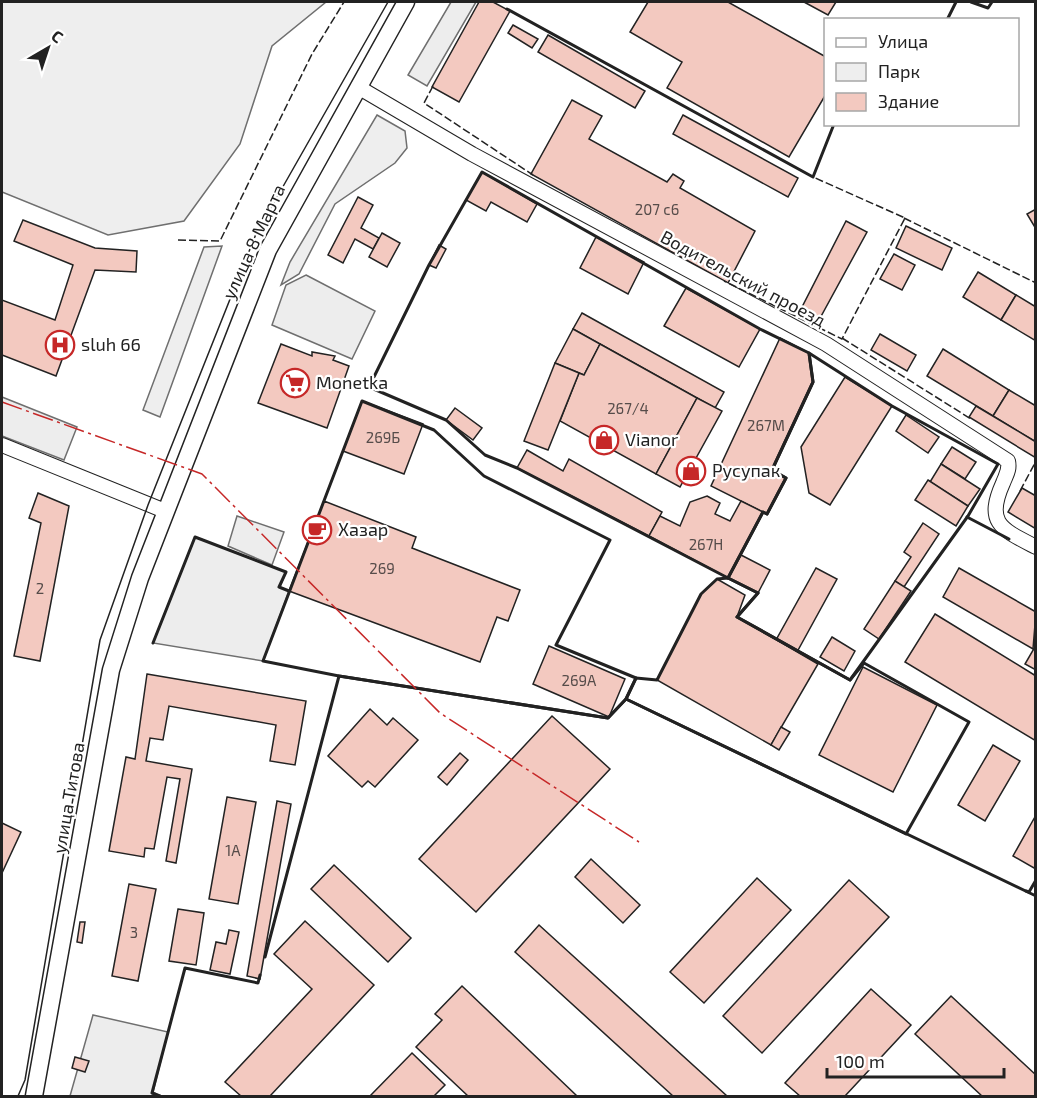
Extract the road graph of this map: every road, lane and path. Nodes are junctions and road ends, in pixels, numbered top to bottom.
1 (406, 2) edge
2 (358, 87) junction
3 (2, 445) edge
4 (165, 511) junction
5 (1035, 547) edge
6 (34, 1096) edge

1 - 2 main road, улица 8 Марта
2 - 4 main road, улица 8 Марта
2 - 5 street, Водительский проезд
3 - 4 street
4 - 6 main road, улица Титова

